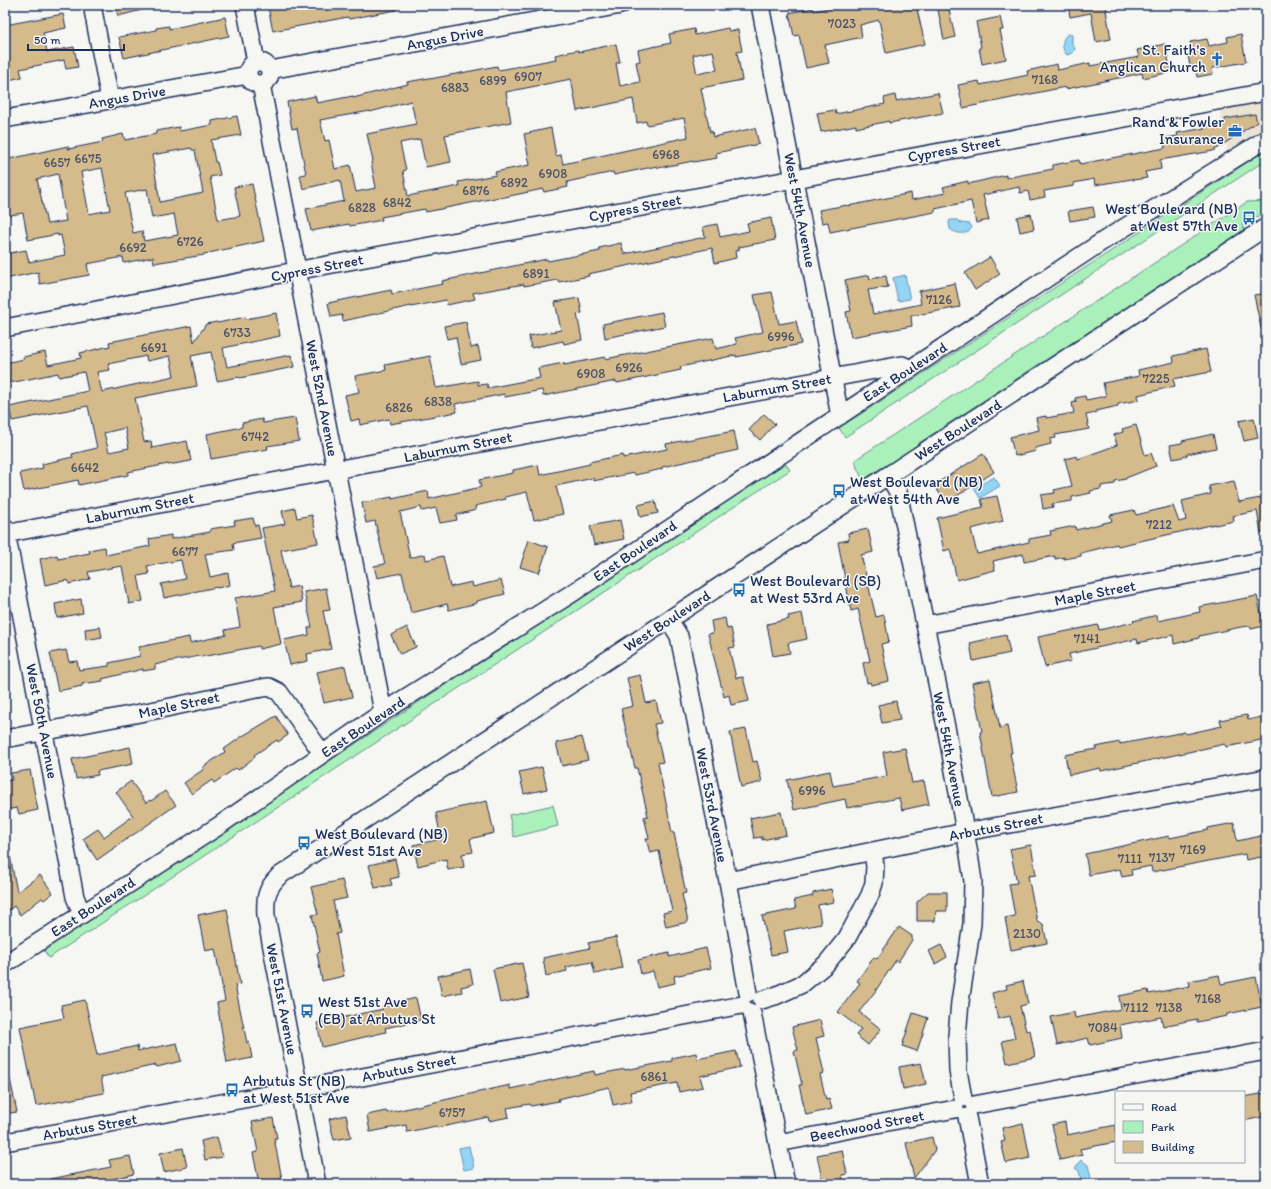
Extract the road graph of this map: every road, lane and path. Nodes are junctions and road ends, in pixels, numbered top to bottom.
1 (92, 5) edge
2 (245, 5) edge
3 (621, 5) edge
4 (760, 5) edge
5 (259, 73) junction
6 (1266, 92) edge
7 (110, 100) junction
8 (5, 119) edge
9 (1266, 140) edge
10 (794, 179) junction
11 (1266, 227) edge
12 (298, 271) junction
13 (5, 328) edge
14 (911, 369) junction
15 (832, 377) junction
16 (840, 416) junction
17 (336, 470) junction
18 (889, 476) junction
19 (5, 532) edge
20 (1266, 560) edge
21 (669, 620) junction
22 (925, 625) junction
23 (383, 712) junction
24 (44, 731) junction
25 (5, 739) edge
26 (322, 753) junction
27 (1266, 778) edge
28 (965, 832) junction
29 (873, 852) junction
30 (728, 881) junction
31 (271, 884) joint
32 (82, 914) junction
33 (5, 964) edge
34 (751, 1003) junction
35 (1266, 1051) edge
36 (300, 1089) junction
37 (965, 1107) junction
38 (5, 1142) edge
39 (778, 1143) junction
40 (317, 1184) edge
41 (786, 1184) edge
42 (980, 1184) edge

1 - 7 street
2 - 5 street, West 52nd Avenue
3 - 5 street, Angus Drive
4 - 10 street, West 54th Avenue
5 - 7 street, Angus Drive
5 - 12 street, West 52nd Avenue
6 - 10 street, Cypress Street
7 - 8 street, Angus Drive
9 - 14 street, East Boulevard
10 - 12 street, Cypress Street
10 - 15 street, West 54th Avenue
11 - 18 street, West Boulevard
12 - 13 street, Cypress Street
12 - 17 street, West 52nd Avenue
14 - 15 street, Laburnum Street
14 - 16 street, East Boulevard
15 - 16 street, West 54th Avenue
15 - 17 street, Laburnum Street
16 - 23 street, East Boulevard
17 - 19 street, Laburnum Street
17 - 23 street, West 52nd Avenue
18 - 21 street, West Boulevard
18 - 22 street, West 54th Avenue
19 - 24 street, West 50th Avenue
20 - 22 street, Maple Street
21 - 30 street, West 53rd Avenue
21 - 31 street, West Boulevard
22 - 28 street, West 54th Avenue
23 - 26 street, East Boulevard
24 - 25 street, Maple Street
24 - 26 street, Maple Street
24 - 32 street, West 50th Avenue
26 - 32 street, East Boulevard
27 - 28 street, Arbutus Street
28 - 29 street, Arbutus Street
28 - 37 street, West 54th Avenue
29 - 30 street, Arbutus Street
29 - 34 street, Arbutus Street
30 - 34 street, West 53rd Avenue
31 - 36 street, West 51st Avenue
32 - 33 street, East Boulevard
34 - 36 street, Arbutus Street
34 - 39 street, West 53rd Avenue
35 - 37 street, Beechwood Street
36 - 38 street, Arbutus Street
36 - 40 street, West 51st Avenue
37 - 39 street, Beechwood Street
37 - 42 street, West 54th Avenue
39 - 41 street, West 53rd Avenue

